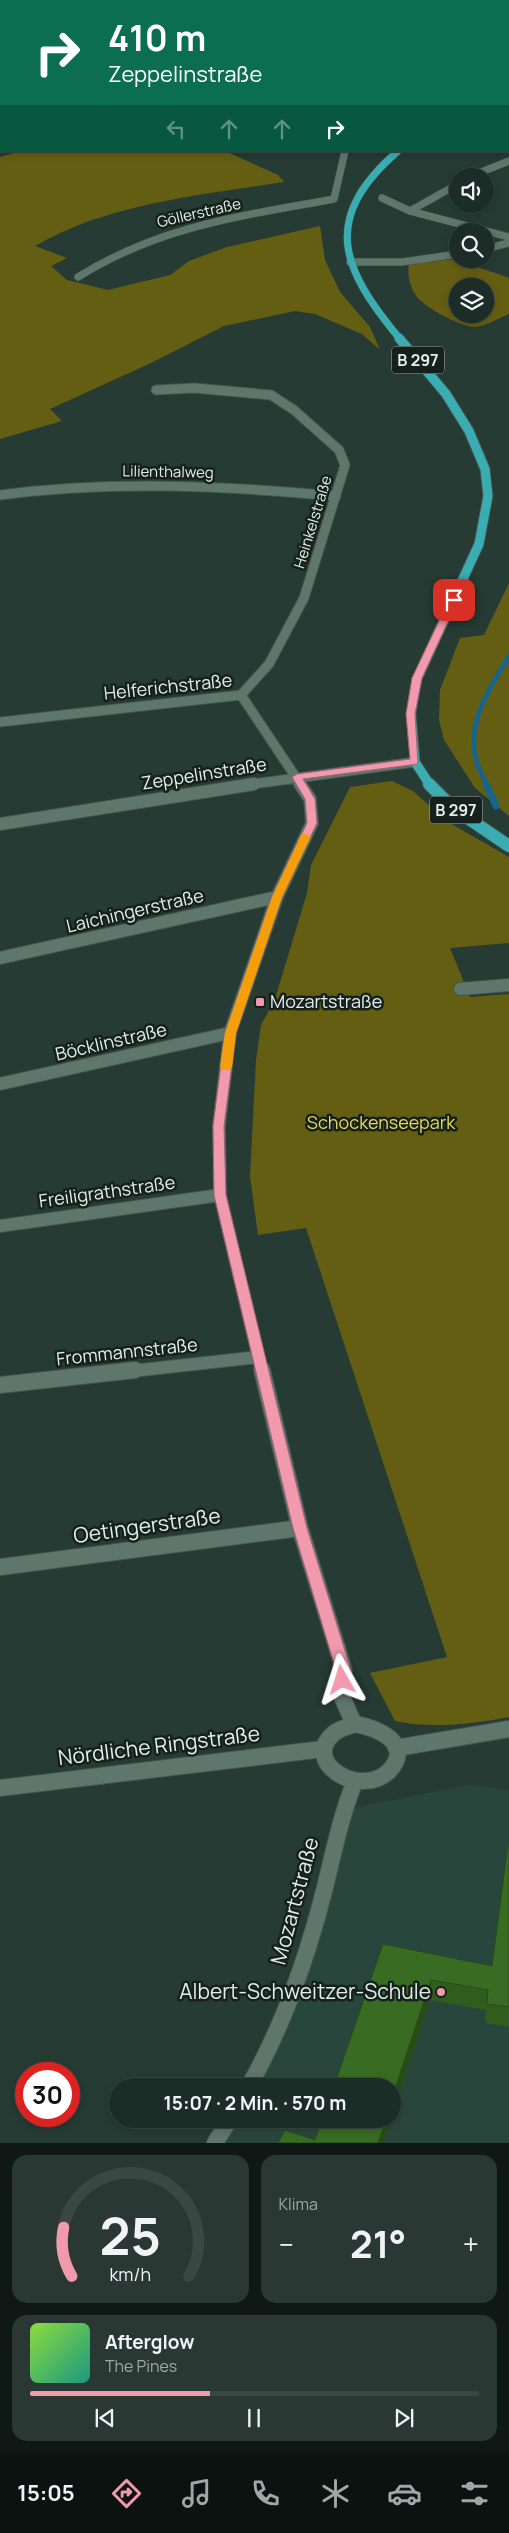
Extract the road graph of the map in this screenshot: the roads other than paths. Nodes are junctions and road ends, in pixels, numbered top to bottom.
1 (345, 152) edge
2 (397, 152) edge
3 (509, 161) edge
4 (491, 168) edge
5 (449, 189) edge
6 (382, 198) dead end
7 (410, 211) junction
8 (509, 237) edge
9 (509, 243) edge
10 (494, 247) edge
11 (449, 255) edge
12 (350, 262) junction
13 (78, 278) dead end
14 (156, 390) dead end
15 (0, 495) edge
16 (336, 496) junction
17 (241, 695) junction
18 (0, 722) edge
19 (415, 762) junction
20 (297, 777) junction
21 (0, 824) edge
22 (509, 846) edge
23 (277, 897) junction
24 (0, 958) edge
25 (509, 985) edge
26 (460, 989) dead end
27 (230, 1033) junction
28 (0, 1084) edge
29 (220, 1195) junction
30 (0, 1226) edge
31 (258, 1357) junction
32 (0, 1385) edge
33 (300, 1528) junction
34 (0, 1567) edge
35 (354, 1724) junction
36 (509, 1729) edge
37 (396, 1748) junction
38 (323, 1749) junction
39 (355, 1781) junction
40 (0, 1788) edge
41 (254, 2078) edge
42 (224, 2128) edge
43 (215, 2143) edge

1 - 13 street, Göllerstraße
2 - 12 main road, B 297
3 - 4 street
5 - 7 street
6 - 7 street
7 - 8 street
9 - 10 street
11 - 12 street
12 - 19 main road, B 297
14 - 16 street, Heinkelstraße
15 - 16 street, Lilienthalweg
16 - 17 street, Heinkelstraße
17 - 18 street, Helferichstraße
17 - 20 street, Helferichstraße
19 - 20 street, Zeppelinstraße
19 - 22 main road, B 297
20 - 21 street, Zeppelinstraße
20 - 23 street
23 - 24 street, Laichingerstraße
23 - 27 street
25 - 26 street
27 - 28 street, Böcklinstraße
27 - 29 street
29 - 30 street, Freiligrathstraße
29 - 31 street
31 - 32 street, Frommannstraße
31 - 33 street
33 - 34 street, Oetingerstraße
33 - 35 street
35 - 37 street
35 - 38 street
36 - 37 street
37 - 39 street
38 - 39 street
38 - 40 street, Nördliche Ringstraße
39 - 41 street, Mozartstraße
42 - 43 street

